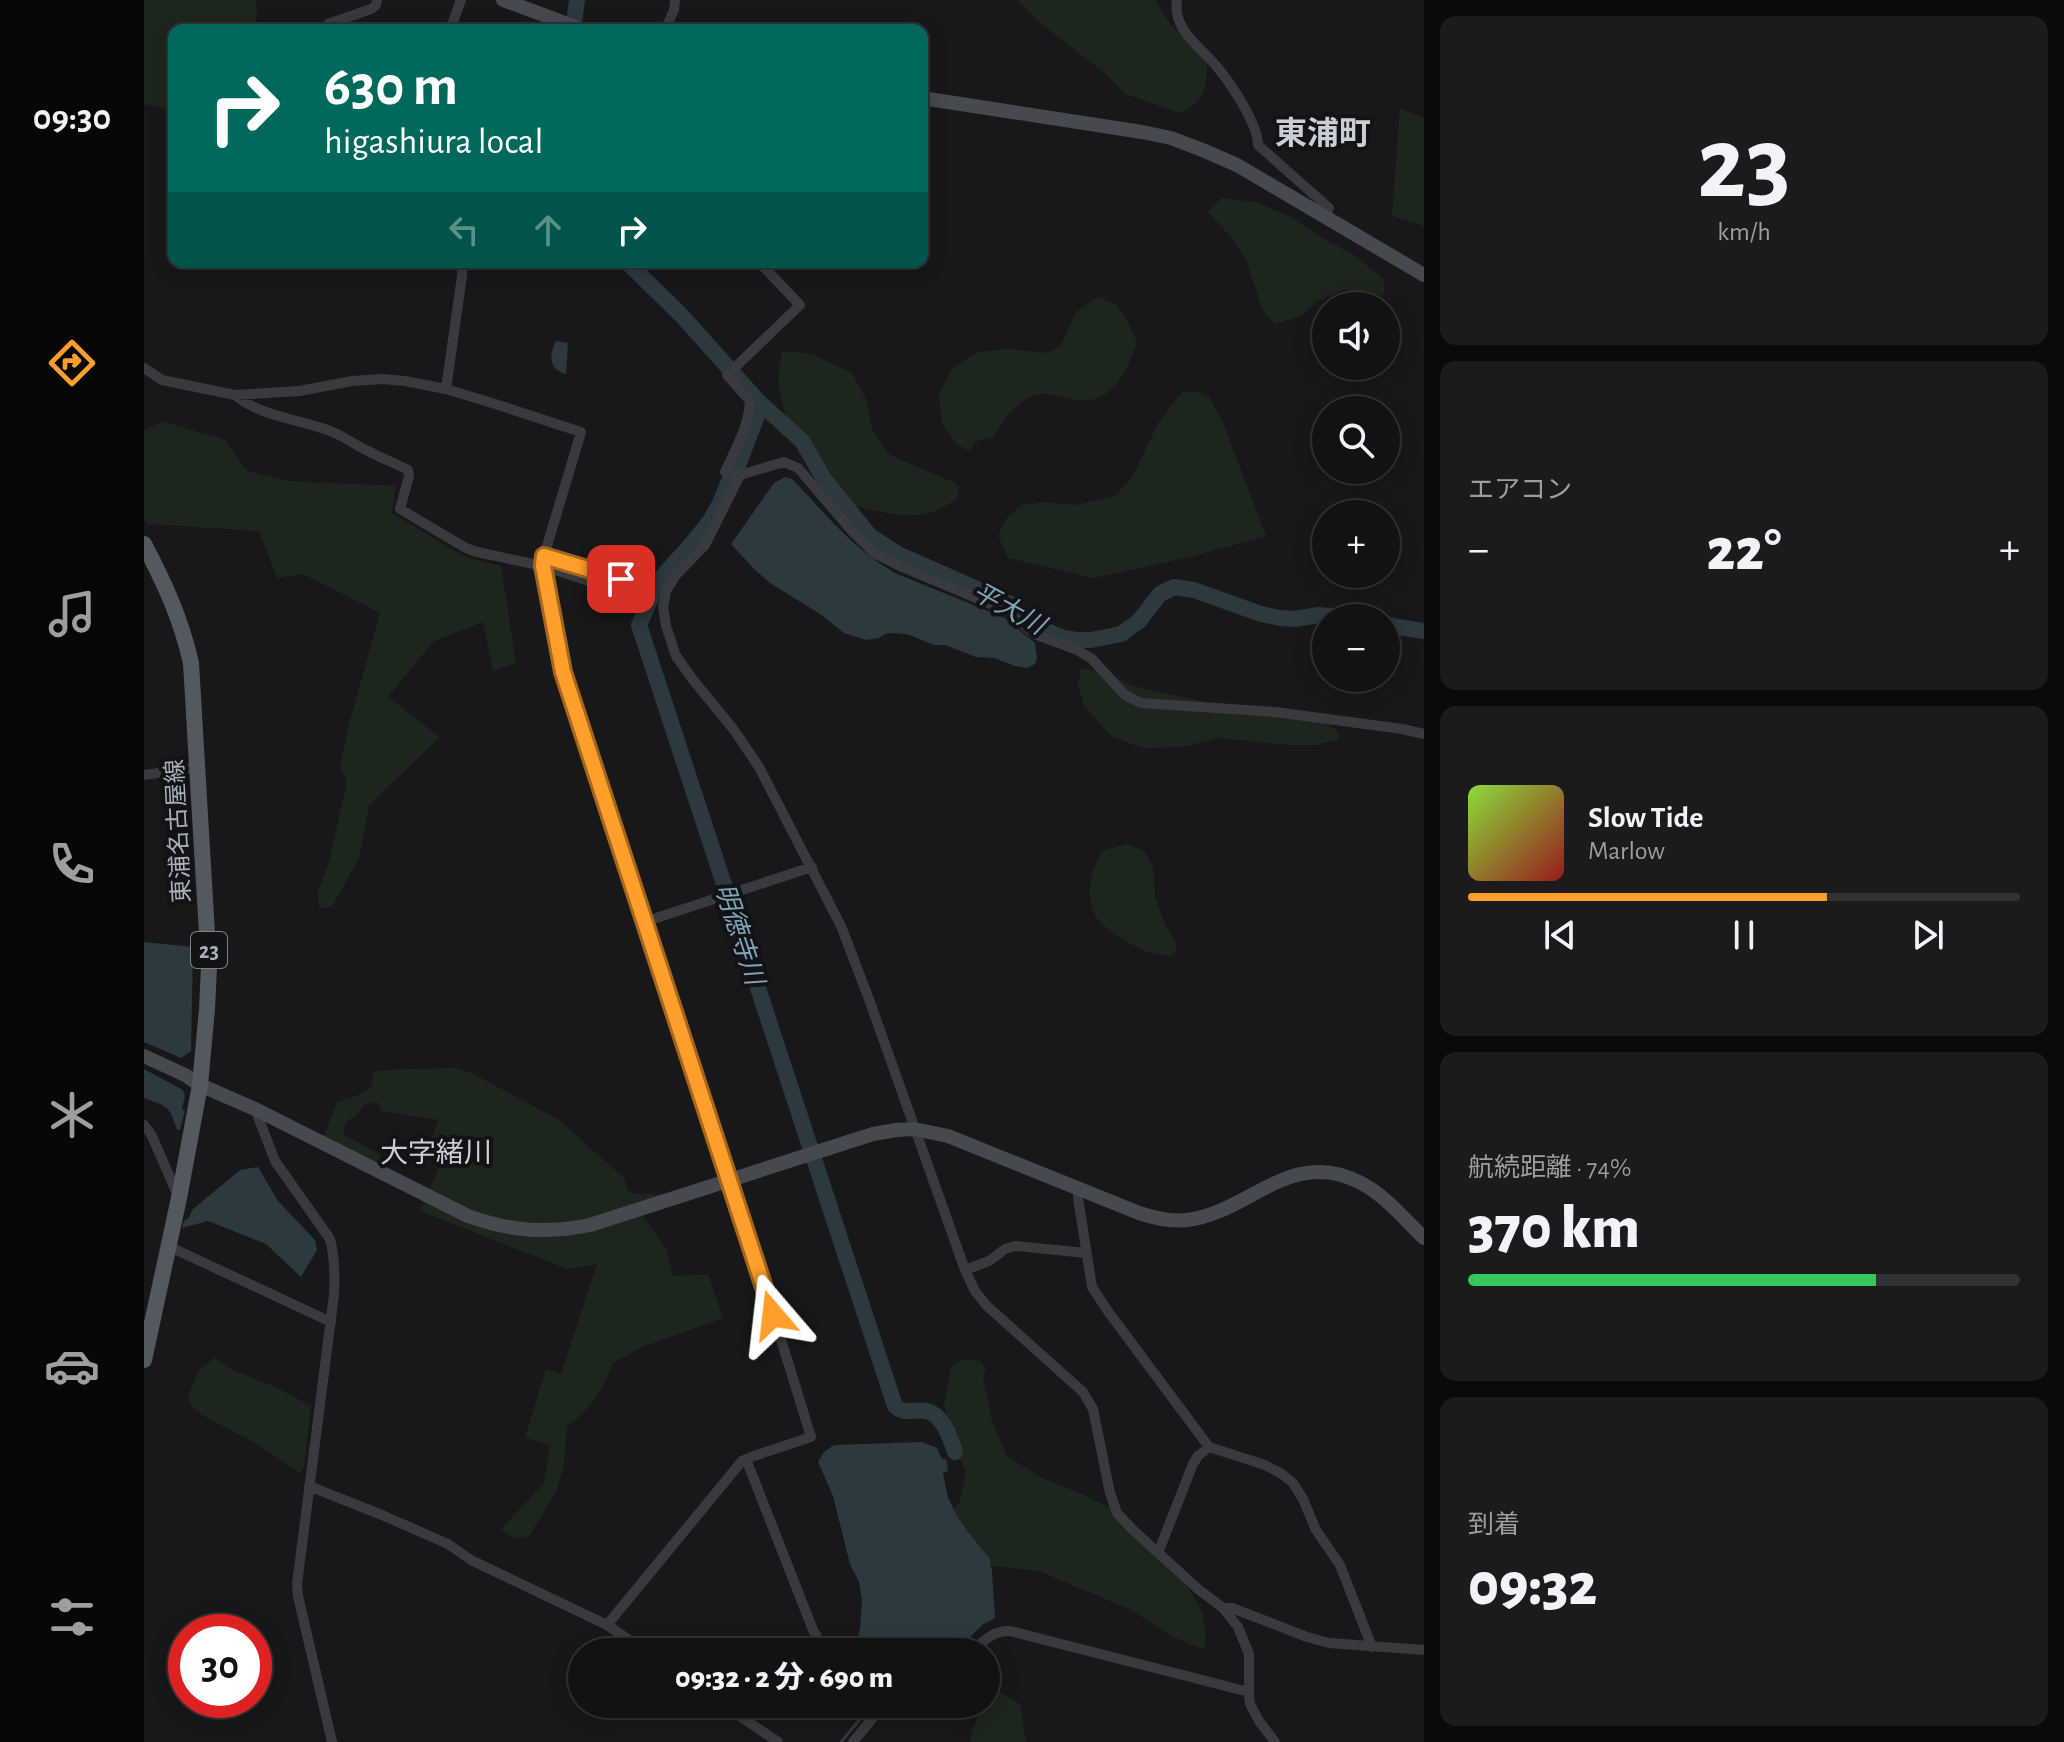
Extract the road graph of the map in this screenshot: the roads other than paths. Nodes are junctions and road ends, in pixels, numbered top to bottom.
1 (377, 0) edge
2 (461, 0) edge
3 (503, 0) edge
4 (675, 0) edge
5 (1177, 0) edge
6 (328, 24) dead end
7 (452, 24) edge
8 (568, 24) edge
9 (668, 24) edge
10 (928, 99) edge
11 (1325, 218) junction
12 (462, 268) edge
13 (765, 268) edge
14 (1424, 275) edge
15 (144, 368) edge
16 (446, 389) junction
17 (235, 395) junction
18 (740, 474) junction
19 (144, 544) edge
20 (544, 561) junction
21 (647, 587) dead end
22 (643, 599) dead end
23 (1424, 734) edge
24 (198, 767) junction
25 (144, 775) edge
26 (812, 867) junction
27 (644, 922) junction
28 (144, 1056) edge
29 (200, 1085) junction
30 (255, 1109) junction
31 (144, 1125) edge
32 (914, 1129) junction
33 (729, 1181) junction
34 (1078, 1189) junction
35 (179, 1198) junction
36 (1424, 1238) edge
37 (168, 1246) junction
38 (1086, 1253) junction
39 (965, 1270) junction
40 (331, 1322) junction
41 (144, 1360) edge
42 (1209, 1447) junction
43 (746, 1459) junction
44 (309, 1486) junction
45 (1158, 1553) junction
46 (1223, 1608) junction
47 (607, 1625) junction
48 (626, 1638) edge
49 (817, 1638) edge
50 (986, 1638) edge
51 (1372, 1647) junction
52 (1424, 1650) edge
53 (1249, 1692) junction
54 (743, 1718) edge
55 (873, 1718) edge
56 (332, 1742) edge
57 (778, 1742) edge
58 (853, 1742) edge
59 (1275, 1742) edge

1 - 6 street
2 - 7 street
3 - 8 street
4 - 9 street
5 - 11 street
10 - 11 street
11 - 14 street
12 - 16 street
13 - 18 street
15 - 17 street
16 - 17 street
16 - 20 street
17 - 20 street
18 - 23 street
18 - 26 street
19 - 24 main road, 東浦名古屋線 / 23
20 - 21 street
20 - 22 street
20 - 27 street
24 - 25 street
24 - 29 main road, 東浦名古屋線 / 23
26 - 27 street
26 - 32 street
27 - 33 street
28 - 29 street
29 - 30 street
29 - 35 main road, 東浦名古屋線 / 23
30 - 33 street
30 - 40 street
31 - 35 street
32 - 33 street
32 - 34 street
32 - 39 street
33 - 43 street
34 - 36 street
34 - 38 street
35 - 37 main road, 東浦名古屋線 / 23
37 - 40 street
37 - 41 main road, 東浦名古屋線 / 23
38 - 39 street
38 - 42 street
39 - 45 street
40 - 44 street
42 - 45 street
42 - 51 street
43 - 47 street
43 - 49 street
44 - 47 street
44 - 56 street
45 - 46 street
46 - 51 street
46 - 53 street
47 - 48 street
50 - 53 street
51 - 52 street
53 - 59 street
54 - 57 street
55 - 58 street

